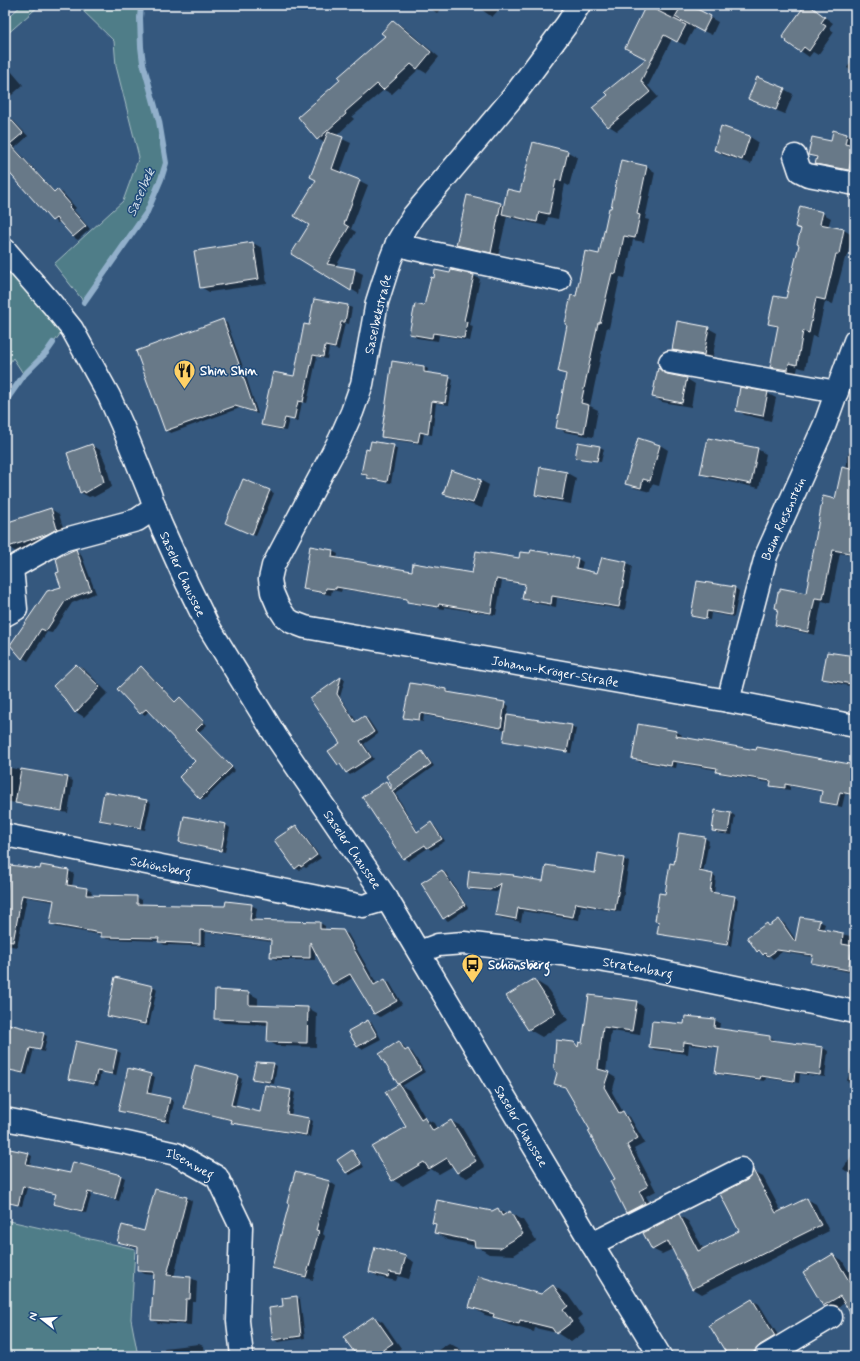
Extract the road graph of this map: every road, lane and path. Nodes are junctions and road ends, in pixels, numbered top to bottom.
1 (579, 5) edge
2 (795, 156) dead end
3 (855, 184) edge
4 (397, 242) junction
5 (5, 250) edge
6 (559, 280) dead end
7 (855, 341) edge
8 (670, 362) dead end
9 (837, 392) junction
10 (155, 508) junction
11 (272, 592) joint
12 (5, 615) edge
13 (728, 701) junction
14 (855, 726) edge
15 (5, 835) edge
16 (387, 899) junction
17 (419, 952) junction
18 (855, 1012) edge
19 (5, 1119) edge
20 (741, 1169) dead end
21 (592, 1244) junction
22 (831, 1317) dead end
23 (242, 1356) edge
24 (660, 1356) edge
25 (766, 1356) edge

1 - 4 street, Saselbekstraße
2 - 3 street
4 - 6 street
4 - 11 street, Saselbekstraße
5 - 10 street, Saseler Chaussee
7 - 9 street, Beim Riesenstein
8 - 9 street
9 - 13 street, Beim Riesenstein
10 - 12 street
10 - 16 street, Saseler Chaussee
11 - 13 street, Johann-Kröger-Straße
13 - 14 street, Johann-Kröger-Straße
15 - 16 street, Schönsberg
16 - 17 street, Saseler Chaussee
17 - 18 street, Stratenbarg
17 - 21 street, Saseler Chaussee
19 - 23 street, Ilsenweg
20 - 21 street
21 - 24 street, Saseler Chaussee
22 - 25 street

